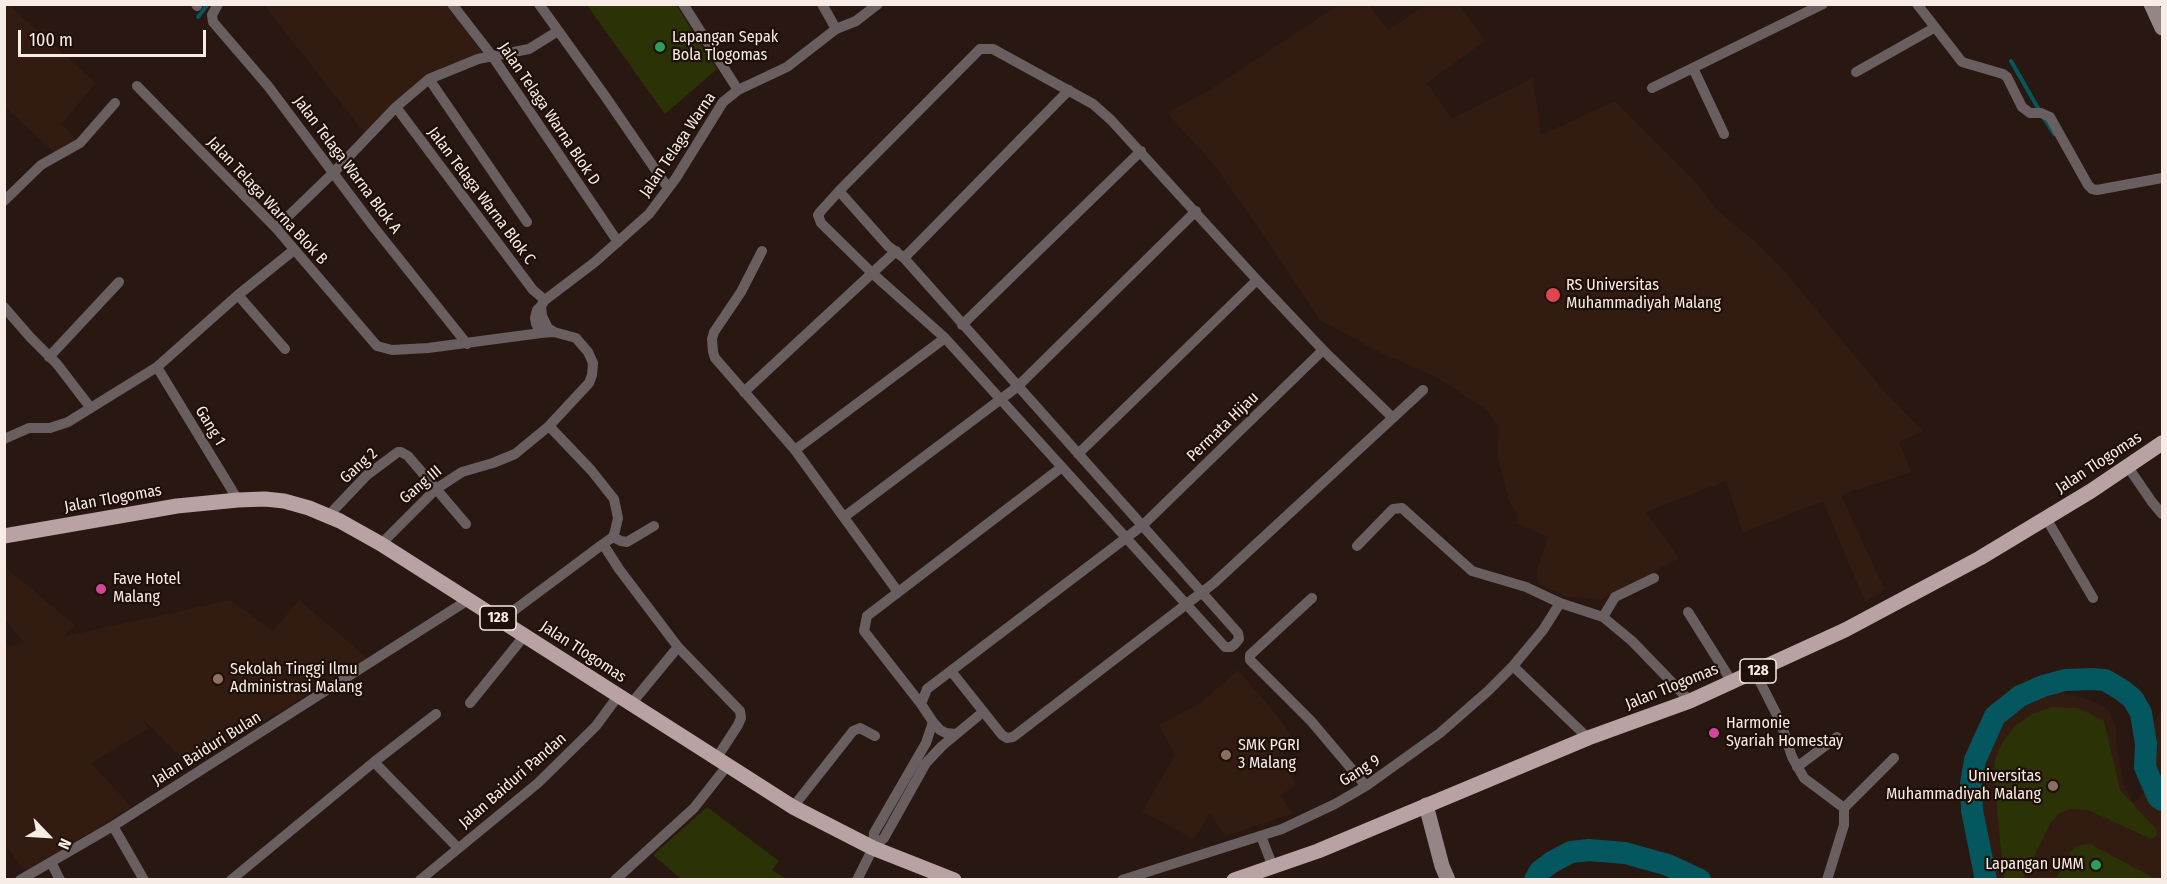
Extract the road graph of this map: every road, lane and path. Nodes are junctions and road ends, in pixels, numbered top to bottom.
1 (218, 4) edge
2 (452, 4) edge
3 (539, 4) edge
4 (683, 4) edge
5 (822, 4) edge
6 (878, 4) edge
7 (1822, 4) edge
8 (1917, 4) edge
9 (2151, 4) edge
10 (1934, 28) junction
11 (2163, 28) edge
12 (836, 29) junction
13 (558, 31) junction
14 (493, 57) junction
15 (1694, 68) junction
16 (1857, 72) dead end
17 (429, 79) junction
18 (137, 86) dead end
19 (1652, 88) dead end
20 (738, 90) junction
21 (1069, 90) junction
22 (115, 103) dead end
23 (396, 107) junction
24 (1724, 134) dead end
25 (1141, 152) junction
26 (334, 172) junction
27 (2163, 178) edge
28 (668, 188) junction
29 (839, 191) junction
30 (4, 201) edge
31 (1196, 211) junction
32 (527, 222) dead end
33 (276, 228) junction
34 (618, 242) junction
35 (294, 250) junction
36 (762, 251) dead end
37 (900, 255) junction
38 (872, 273) junction
39 (1257, 280) junction
40 (119, 282) dead end
41 (238, 295) junction
42 (543, 303) junction
43 (4, 307) edge
44 (962, 325) junction
45 (554, 332) junction
46 (541, 333) junction
47 (945, 338) junction
48 (467, 344) junction
49 (285, 349) dead end
50 (1323, 350) junction
51 (49, 357) junction
52 (157, 367) junction
53 (1017, 387) junction
54 (1423, 390) dead end
55 (744, 392) junction
56 (1002, 399) junction
57 (90, 407) junction
58 (1393, 418) junction
59 (549, 426) junction
60 (4, 439) edge
61 (2163, 443) edge
62 (795, 450) junction
63 (1078, 454) junction
64 (1062, 466) junction
65 (2128, 466) junction
66 (436, 489) junction
67 (238, 500) junction
68 (2163, 514) edge
69 (328, 516) junction
70 (844, 516) junction
71 (2046, 518) junction
72 (466, 524) dead end
73 (1143, 525) junction
74 (654, 526) dead end
75 (4, 536) edge
76 (613, 537) junction
77 (1127, 537) junction
78 (381, 544) junction
79 (603, 544) junction
80 (1357, 546) dead end
81 (1654, 578) dead end
82 (898, 592) junction
83 (1202, 593) junction
84 (1312, 598) dead end
85 (2093, 598) dead end
86 (468, 600) junction
87 (1560, 603) junction
88 (1187, 606) junction
89 (1688, 612) dead end
90 (1602, 617) junction
91 (501, 620) junction
92 (525, 635) junction
93 (678, 647) junction
94 (1512, 666) junction
95 (951, 671) junction
96 (1755, 672) junction
97 (1732, 682) junction
98 (909, 688) junction
99 (927, 689) junction
100 (625, 700) junction
101 (1690, 701) junction
102 (470, 702) dead end
103 (921, 704) junction
104 (983, 712) junction
105 (436, 714) dead end
106 (933, 722) junction
107 (956, 734) junction
108 (874, 736) dead end
109 (1837, 737) dead end
110 (1588, 738) junction
111 (1894, 758) dead end
112 (922, 760) junction
113 (374, 762) junction
114 (721, 762) junction
115 (1797, 767) junction
116 (1366, 786) junction
117 (1425, 805) junction
118 (793, 807) junction
119 (1844, 808) junction
120 (113, 826) junction
121 (1261, 836) junction
122 (458, 848) junction
123 (873, 848) junction
124 (51, 862) junction
125 (1273, 867) junction
126 (20, 879) edge
127 (60, 879) edge
128 (144, 879) edge
129 (231, 879) edge
130 (420, 879) edge
131 (615, 879) edge
132 (857, 879) edge
133 (954, 879) edge
134 (1122, 879) edge
135 (1234, 879) edge
136 (1448, 879) edge
137 (1827, 879) edge

1 - 26 street, Jalan Telaga Warna Blok A
2 - 14 street, Jalan Telaga Warna Blok D
3 - 13 street
4 - 20 street
5 - 12 street
6 - 12 street, Jalan Telaga Warna
7 - 15 street
8 - 10 street
9 - 11 main road
10 - 16 street
10 - 27 street
12 - 20 street, Jalan Telaga Warna
13 - 14 street
13 - 28 street
14 - 17 street
14 - 34 street, Jalan Telaga Warna Blok D
15 - 19 street
15 - 24 street
17 - 23 street
17 - 32 street
18 - 33 street, Jalan Telaga Warna Blok B
20 - 28 street, Jalan Telaga Warna
21 - 25 street
21 - 29 street
21 - 37 street
22 - 30 street
23 - 26 street
23 - 42 street, Jalan Telaga Warna Blok C
25 - 31 street
25 - 44 street
26 - 33 street
26 - 48 street, Jalan Telaga Warna Blok A
28 - 34 street, Jalan Telaga Warna
29 - 37 street
29 - 38 street
31 - 39 street
31 - 53 street
33 - 35 street, Jalan Telaga Warna Blok B
34 - 42 street, Jalan Telaga Warna
35 - 41 street
35 - 48 street, Jalan Telaga Warna Blok B
36 - 55 street
37 - 38 street
37 - 44 street
38 - 47 street
38 - 55 street
39 - 50 street
39 - 63 street
40 - 51 street
41 - 49 street
41 - 52 street
42 - 45 street, Jalan Telaga Warna Blok C
42 - 46 street
43 - 51 street
44 - 53 street
45 - 46 street
45 - 59 street, Gang III
46 - 48 street
47 - 56 street
47 - 62 street
50 - 58 street
50 - 73 street, Permata Hijau
51 - 57 street
52 - 57 street
52 - 67 street, Gang 1
53 - 56 street
53 - 63 street
54 - 58 street
55 - 62 street
56 - 64 street
56 - 70 street
57 - 60 street
58 - 83 street
59 - 66 street, Gang III
59 - 76 street
61 - 65 main road, Jalan Tlogomas / 128
62 - 70 street
63 - 73 street
64 - 77 street
64 - 82 street
65 - 68 street
65 - 71 main road, Jalan Tlogomas / 128
66 - 69 street, Gang 2
66 - 72 street
66 - 78 street, Gang III
67 - 69 main road, Jalan Tlogomas / 128
67 - 75 main road, Jalan Tlogomas / 128
69 - 78 main road, Jalan Tlogomas / 128
70 - 82 street
71 - 85 street
71 - 96 main road, Jalan Tlogomas / 128
73 - 77 street, Permata Hijau
73 - 83 street
74 - 76 street
76 - 79 street
77 - 88 street
77 - 95 street, Permata Hijau
78 - 86 main road, Jalan Tlogomas / 128
79 - 91 street
79 - 93 street
80 - 87 street
81 - 90 street
82 - 98 street
83 - 88 street
83 - 88 street
84 - 116 street
86 - 91 main road, Jalan Tlogomas / 128
86 - 120 street, Jalan Baiduri Bulan
87 - 90 street
87 - 94 street, Gang 9
88 - 104 street
89 - 97 street
90 - 101 street
91 - 92 main road, Jalan Tlogomas / 128
92 - 100 main road, Jalan Tlogomas / 128
92 - 102 street
93 - 100 street, Jalan Baiduri Pandan
93 - 114 street
94 - 110 street
94 - 116 street, Gang 9
95 - 99 street, Permata Hijau
95 - 104 street
96 - 97 main road, Jalan Tlogomas / 128
96 - 115 street
97 - 101 main road, Jalan Tlogomas / 128
98 - 99 street
98 - 103 street
99 - 103 street
100 - 114 main road, Jalan Tlogomas / 128
100 - 122 street, Jalan Baiduri Pandan
101 - 110 main road, Jalan Tlogomas / 128
103 - 106 street
104 - 107 street
105 - 113 street
106 - 107 street
106 - 112 street
107 - 112 street
108 - 118 street
109 - 115 street
110 - 117 main road, Jalan Tlogomas / 128
111 - 119 street
112 - 123 street
113 - 122 street
113 - 129 street
114 - 118 main road, Jalan Tlogomas / 128
114 - 131 street
115 - 119 street
116 - 121 street, Gang 9
117 - 125 main road, Jalan Tlogomas / 128
117 - 136 main road
118 - 123 main road, Jalan Tlogomas / 128
119 - 137 street
120 - 124 street, Jalan Baiduri Bulan
120 - 128 street
121 - 125 street
121 - 134 street, Gang 9
122 - 130 street, Jalan Baiduri Pandan
123 - 132 street
123 - 133 main road, Jalan Tlogomas / 128
124 - 126 street, Jalan Baiduri Bulan
124 - 127 street
125 - 135 main road, Jalan Tlogomas / 128

